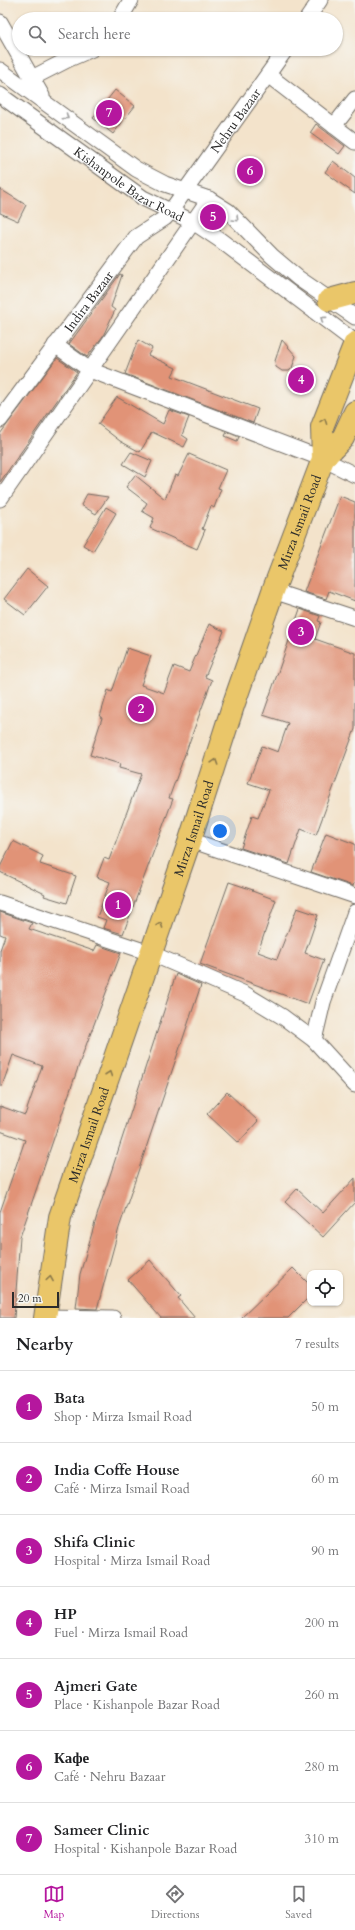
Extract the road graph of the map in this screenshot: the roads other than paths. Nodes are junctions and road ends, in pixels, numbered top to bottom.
1 (131, 0) edge
2 (320, 0) edge
3 (124, 12) edge
4 (312, 12) edge
5 (0, 22) edge
6 (12, 43) edge
7 (19, 56) edge
8 (74, 56) edge
9 (281, 56) edge
10 (0, 70) edge
11 (268, 75) junction
12 (32, 78) junction
13 (0, 95) edge
14 (355, 99) edge
15 (44, 101) junction
16 (334, 126) junction
17 (355, 142) edge
18 (185, 192) junction
19 (209, 199) junction
20 (170, 212) junction
21 (193, 222) junction
22 (355, 293) edge
23 (329, 300) junction
24 (355, 317) edge
25 (355, 343) edge
26 (55, 345) junction
27 (90, 370) junction
28 (355, 412) edge
29 (0, 420) edge
30 (323, 459) junction
31 (355, 475) edge
32 (0, 499) edge
33 (273, 591) junction
34 (355, 618) edge
35 (190, 840) junction
36 (355, 896) edge
37 (0, 902) edge
38 (355, 912) edge
39 (150, 953) junction
40 (314, 1040) junction
41 (355, 1085) edge
42 (44, 1318) edge
43 (113, 1318) edge

1 - 3 street
2 - 4 street
5 - 6 street
7 - 12 street
8 - 12 street
9 - 11 street, Nehru Bazaar
10 - 15 street
11 - 16 street
11 - 18 street, Nehru Bazaar
12 - 15 street
13 - 20 street, Kishanpole Bazar Road
14 - 16 street
15 -> 18 street
16 - 17 street
18 - 19 street
18 - 20 street, Indira Bazaar
19 - 21 street
19 -> 23 street
20 - 21 street, Kishanpole Bazar Road
20 - 26 street, Indira Bazaar
25 -> 21 street, Kishanpole Bazar Road
21 - 27 street
22 - 23 highway
23 - 24 street
30 -> 25 highway, Mirza Ismail Road
26 - 27 street
26 - 29 street, Indira Bazaar
27 - 30 street
27 - 32 street
28 - 30 highway
30 - 31 street
30 - 33 highway, Mirza Ismail Road
33 - 34 street
35 -> 33 highway, Mirza Ismail Road
35 - 36 street
39 -> 35 highway, Mirza Ismail Road
37 - 39 street
38 - 40 street
39 - 40 street
42 -> 39 highway, Mirza Ismail Road
40 - 41 street
42 - 43 street

